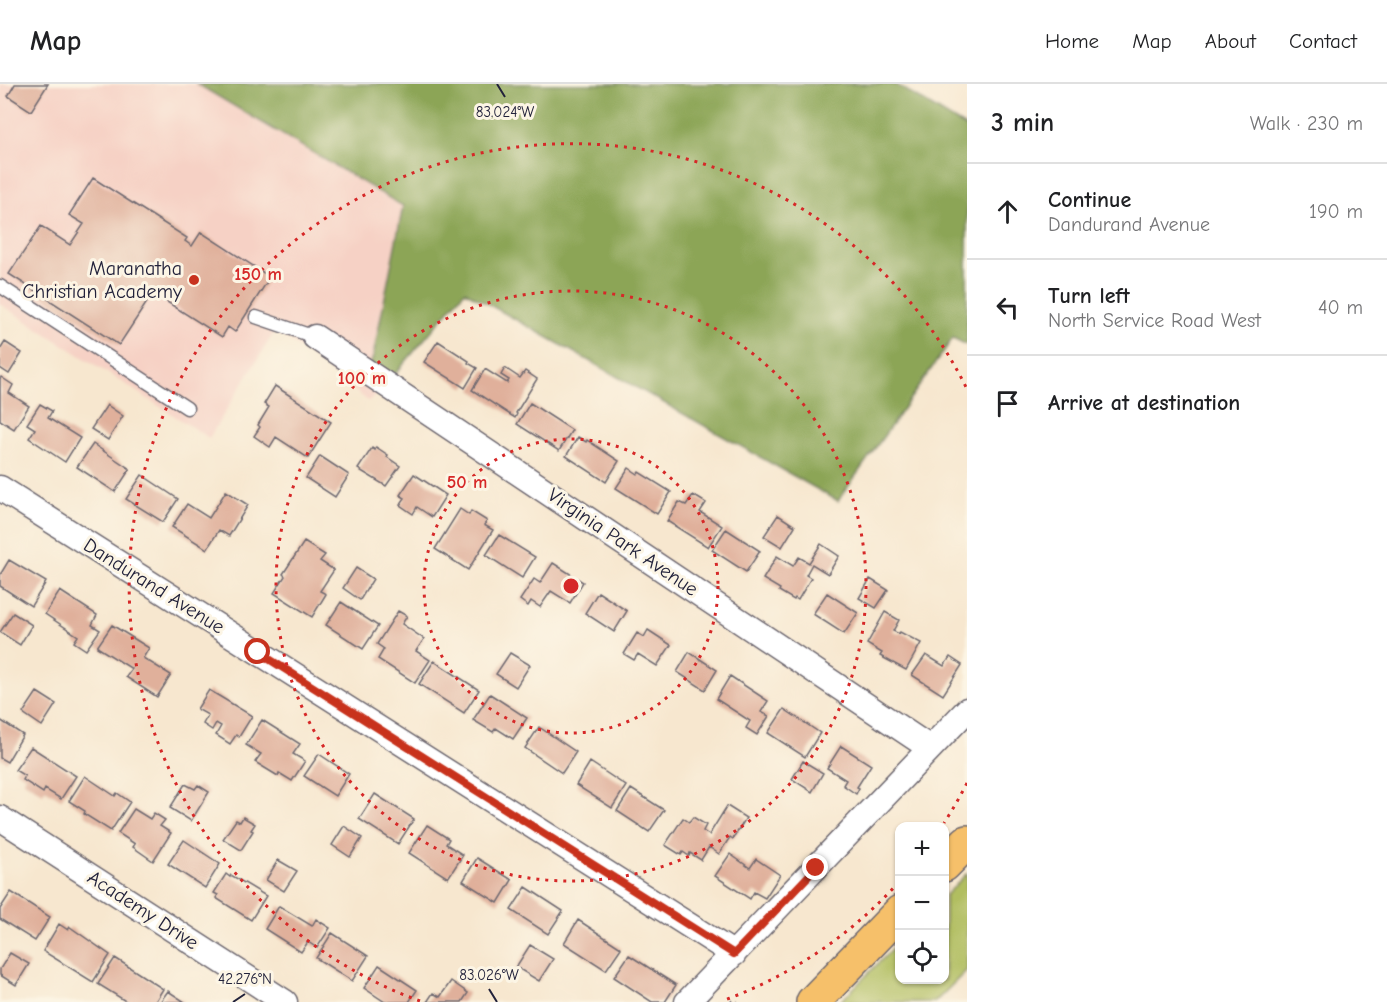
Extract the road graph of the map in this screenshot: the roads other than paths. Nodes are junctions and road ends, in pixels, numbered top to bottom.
1 (0, 286) edge
2 (256, 317) dead end
3 (315, 337) joint
4 (187, 408) dead end
5 (0, 488) edge
6 (967, 710) edge
7 (930, 748) junction
8 (0, 818) edge
9 (967, 842) edge
10 (949, 861) edge
11 (895, 917) edge
12 (734, 954) junction
13 (817, 996) edge
14 (285, 1002) edge
15 (687, 1002) edge

1 - 4 lane
2 - 3 lane
3 - 7 street, Virginia Park Avenue
5 - 12 street, Dandurand Avenue
6 - 7 street
7 - 12 street
8 - 14 street, Academy Drive
9 - 10 highway
11 - 13 highway
12 - 15 street

